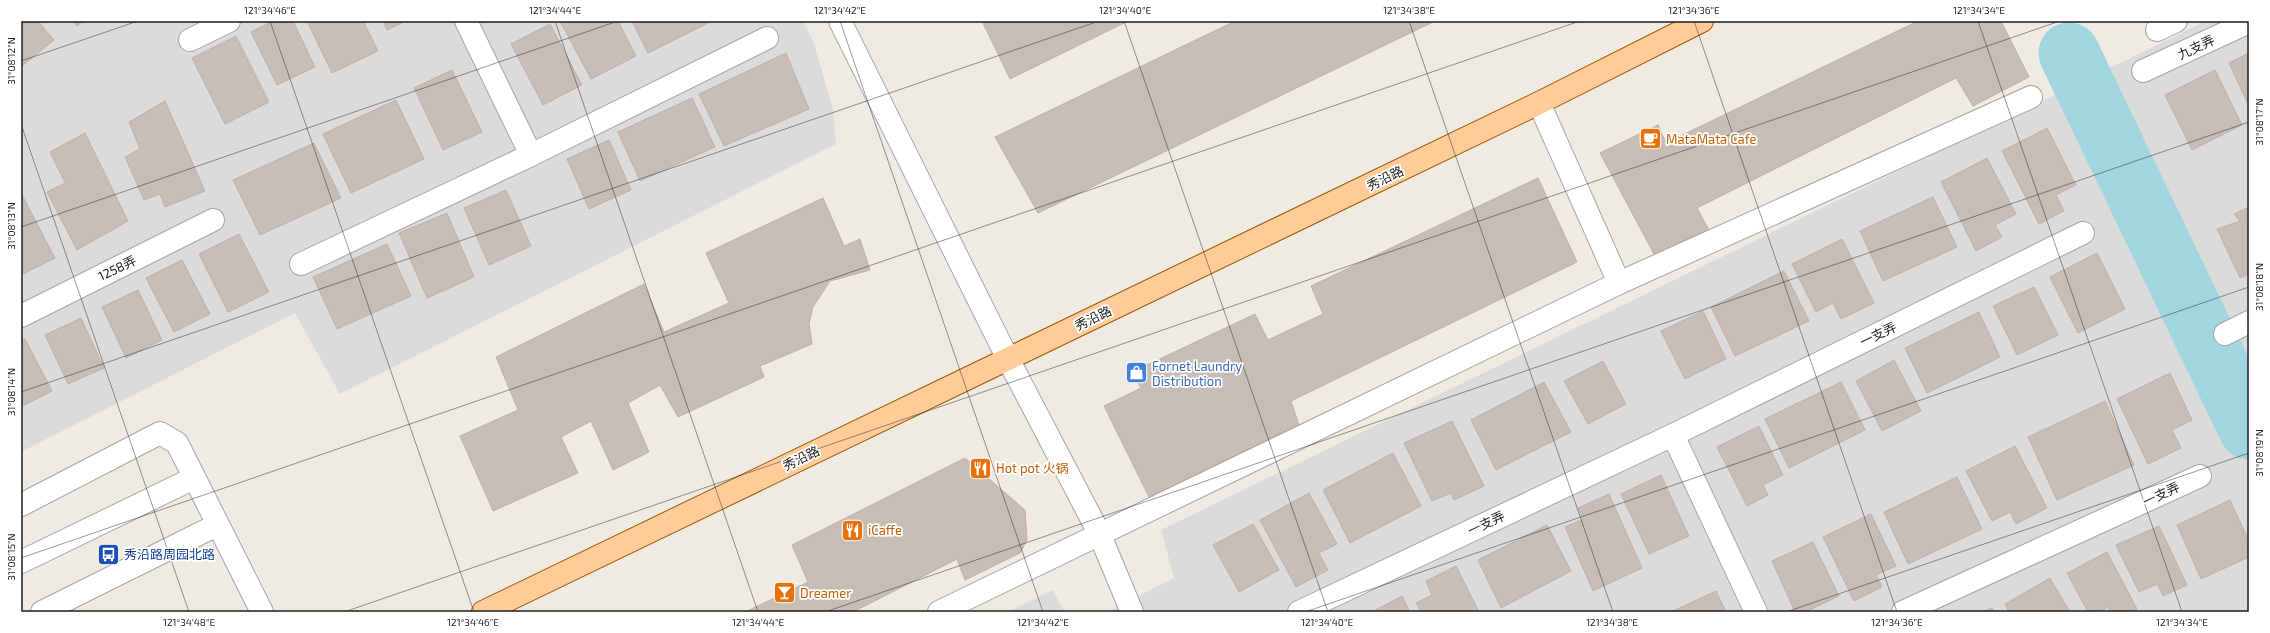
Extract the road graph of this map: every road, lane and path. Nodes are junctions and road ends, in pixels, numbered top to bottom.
1 (229, 21) edge
2 (466, 21) edge
3 (840, 21) edge
4 (1702, 21) edge
5 (2249, 22) edge
6 (767, 38) dead end
7 (190, 40) dead end
8 (2143, 71) dead end
9 (2031, 97) dead end
10 (1540, 103) junction
11 (531, 155) junction
12 (213, 220) dead end
13 (2083, 233) dead end
14 (301, 264) dead end
15 (1619, 283) junction
16 (21, 316) edge
17 (2249, 322) edge
18 (2225, 334) dead end
19 (1008, 358) junction
20 (1673, 434) junction
21 (2200, 476) dead end
22 (194, 478) junction
23 (21, 505) edge
24 (217, 525) junction
25 (1099, 533) junction
26 (21, 562) edge
27 (42, 612) edge
28 (262, 612) edge
29 (483, 612) edge
30 (939, 612) edge
31 (1132, 612) edge
32 (1299, 612) edge
33 (1756, 612) edge
34 (1903, 612) edge

1 - 7 street
2 - 11 street
3 - 19 street
4 - 10 main road, 秀沿路
5 - 8 street, 九支弄
6 - 11 street
9 - 15 street
10 - 15 street
10 - 19 main road, 秀沿路
11 - 14 street
12 - 16 street, 1258弄
13 - 20 street, 一支弄
15 - 25 street
17 - 18 street
19 - 25 street
19 - 29 main road, 秀沿路
20 - 32 street, 一支弄
20 - 33 street
21 - 34 street, 一支弄
22 - 23 street
22 - 24 street
22 - 26 street
24 - 27 street
24 - 28 street
25 - 30 street
25 - 31 street

